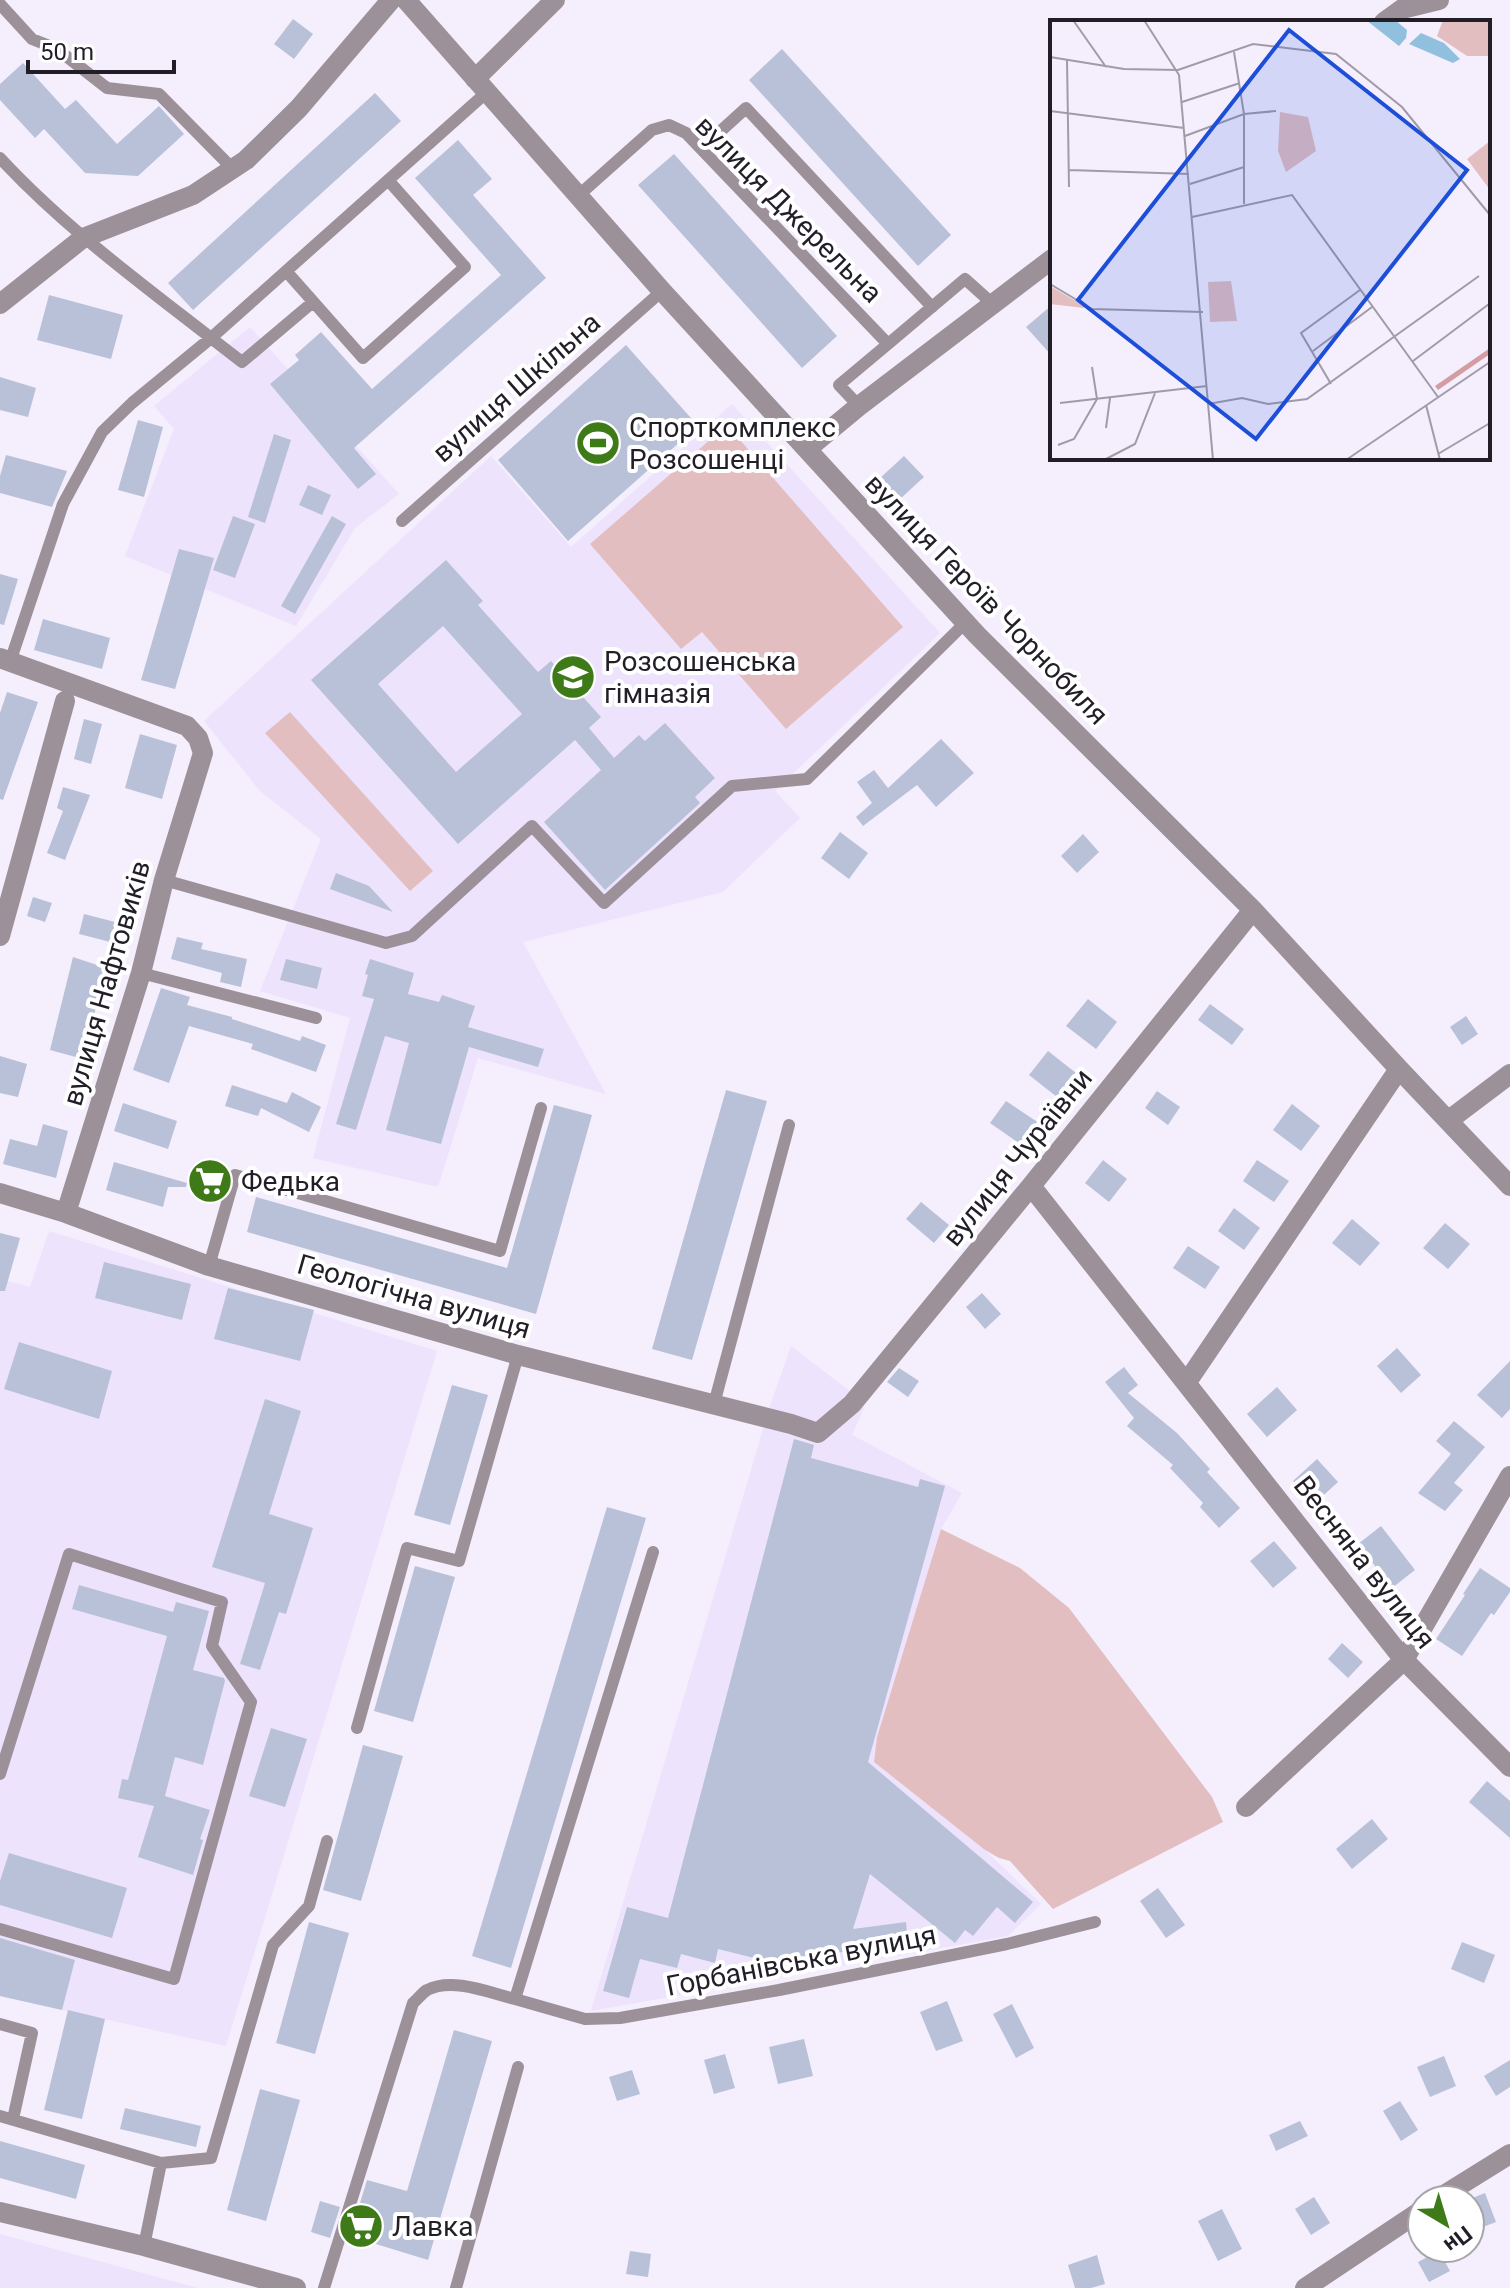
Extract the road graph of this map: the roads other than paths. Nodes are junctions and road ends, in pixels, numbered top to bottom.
1 (391, 0) edge
2 (406, 0) edge
3 (555, 0) edge
4 (1439, 0) edge
5 (0, 4) edge
6 (1387, 20) edge
7 (481, 86) junction
8 (702, 148) junction
9 (0, 158) edge
10 (233, 169) junction
11 (388, 180) junction
12 (579, 195) junction
13 (83, 238) junction
14 (1050, 261) edge
15 (286, 271) junction
16 (662, 291) junction
17 (313, 302) junction
18 (0, 304) edge
19 (994, 305) junction
20 (932, 307) junction
21 (211, 338) junction
22 (888, 344) junction
23 (859, 406) junction
24 (807, 449) junction
25 (402, 521) dead end
26 (966, 622) junction
27 (5, 660) edge
28 (65, 701) dead end
29 (164, 880) junction
30 (1253, 910) junction
31 (0, 936) edge
32 (141, 973) junction
33 (316, 1018) dead end
34 (1399, 1069) junction
35 (1510, 1074) edge
36 (541, 1108) dead end
37 (1449, 1120) junction
38 (789, 1125) dead end
39 (1031, 1186) junction
40 (1510, 1186) edge
41 (0, 1193) edge
42 (66, 1213) junction
43 (209, 1266) junction
44 (518, 1355) junction
45 (1187, 1382) junction
46 (714, 1404) junction
47 (818, 1433) joint
48 (1510, 1476) edge
49 (653, 1552) dead end
50 (1404, 1660) junction
51 (357, 1728) dead end
52 (1510, 1767) edge
53 (0, 1774) edge
54 (1246, 1807) dead end
55 (327, 1841) dead end
56 (1095, 1922) dead end
57 (0, 1929) edge
58 (515, 1999) junction
59 (0, 2024) edge
60 (518, 2067) dead end
61 (6, 2118) edge
62 (1510, 2154) edge
63 (161, 2163) junction
64 (1462, 2184) edge
65 (0, 2212) edge
66 (1406, 2221) edge
67 (144, 2246) junction
68 (296, 2288) edge
69 (324, 2288) edge
70 (456, 2288) edge
71 (1305, 2288) edge

1 - 10 street
2 - 7 street, вулиця Героїв Чорнобиля
3 - 7 street
4 - 6 street
5 - 10 lane
7 - 11 lane
7 - 12 street, вулиця Героїв Чорнобиля
8 - 12 lane, вулиця Джерельна
8 - 20 lane
8 - 22 lane, вулиця Джерельна
9 - 13 lane
10 - 13 street
11 - 15 lane
11 - 17 lane
12 - 16 street, вулиця Героїв Чорнобиля
13 - 18 street
13 - 21 lane
14 - 19 street
15 - 17 lane
15 - 21 lane
16 - 24 street, вулиця Героїв Чорнобиля
16 - 25 lane, вулиця Шкільна
17 - 21 lane
19 - 20 lane
19 - 23 street
20 - 22 lane
21 - 27 lane
22 - 23 lane, вулиця Джерельна
23 - 24 street
24 - 26 street, вулиця Героїв Чорнобиля
26 - 29 lane
26 - 30 street, вулиця Героїв Чорнобиля
27 - 29 street, вулиця Нафтовиків
28 - 31 street
29 - 32 street, вулиця Нафтовиків
30 - 34 street, вулиця Героїв Чорнобиля
30 - 39 street, вулиця Чураївни
32 - 33 lane
32 - 42 street, вулиця Нафтовиків
34 - 37 street, вулиця Героїв Чорнобиля
34 - 45 street
35 - 37 street
36 - 43 lane
37 - 40 street, вулиця Героїв Чорнобиля
38 - 46 lane
39 - 45 street, Весняна вулиця
39 - 47 street, вулиця Чураївни
41 - 42 street, Геологічна вулиця
42 - 43 street, Геологічна вулиця
43 - 44 street, Геологічна вулиця
44 - 46 street, Геологічна вулиця
44 - 51 lane
45 - 50 street, Весняна вулиця
46 - 47 street, Геологічна вулиця
48 - 50 street
49 - 58 lane
50 - 52 street, Весняна вулиця
50 - 54 street
53 - 57 lane
55 - 63 lane
56 - 58 lane, Горбанівська вулиця
58 - 69 lane, Горбанівська вулиця
59 - 61 lane
60 - 70 lane
61 - 63 lane
62 - 64 street
63 - 67 lane
65 - 67 street
66 - 71 street
67 - 68 street

